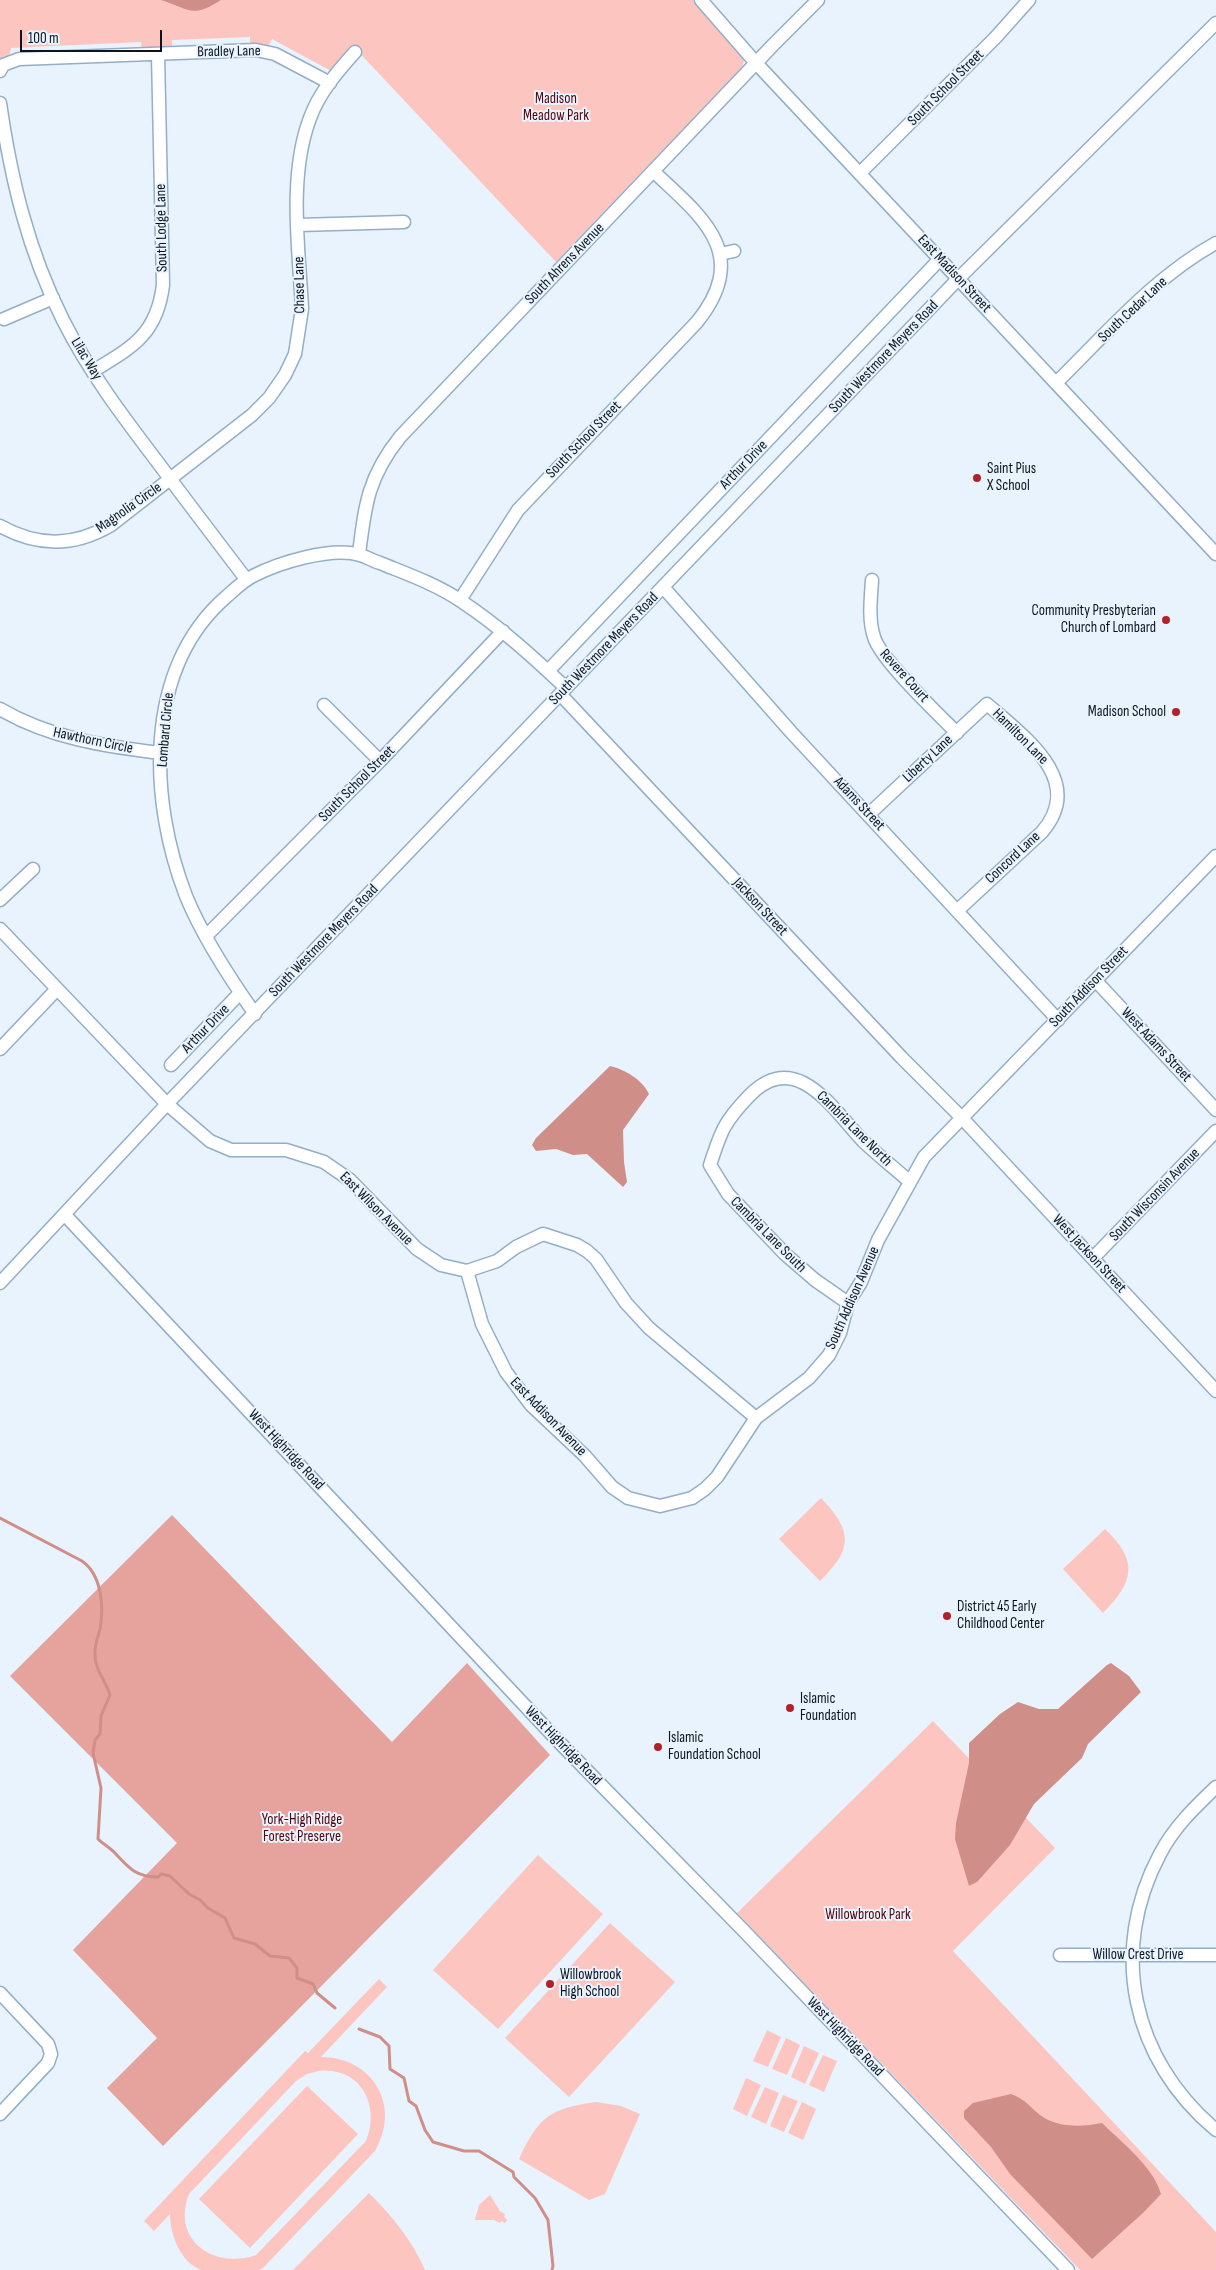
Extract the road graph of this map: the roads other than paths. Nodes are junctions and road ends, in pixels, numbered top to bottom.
1 (702, 0) edge
2 (818, 0) edge
3 (1030, 0) edge
4 (1216, 23) edge
5 (356, 52) dead end
6 (158, 54) junction
7 (756, 63) junction
8 (1, 68) edge
9 (330, 83) junction
10 (0, 103) edge
11 (653, 171) junction
12 (860, 174) junction
13 (404, 222) dead end
14 (298, 225) junction
15 (1216, 243) edge
16 (734, 251) dead end
17 (720, 254) junction
18 (940, 259) junction
19 (958, 279) junction
20 (53, 298) junction
21 (4, 319) dead end
22 (93, 371) junction
23 (1056, 384) junction
24 (170, 478) junction
25 (0, 526) edge
26 (1214, 546) edge
27 (359, 554) junction
28 (246, 579) junction
29 (872, 580) dead end
30 (663, 587) junction
31 (460, 600) junction
32 (503, 631) junction
33 (548, 671) junction
34 (563, 691) junction
35 (987, 704) joint
36 (324, 705) dead end
37 (0, 709) edge
38 (957, 733) junction
39 (160, 753) junction
40 (380, 761) junction
41 (1059, 800) joint
42 (869, 814) junction
43 (1216, 856) edge
44 (33, 869) dead end
45 (0, 900) edge
46 (958, 910) junction
47 (0, 929) edge
48 (207, 936) junction
49 (1096, 980) junction
50 (57, 989) junction
51 (240, 993) junction
52 (255, 1014) junction
53 (1058, 1020) junction
54 (0, 1049) edge
55 (171, 1065) dead end
56 (167, 1104) junction
57 (1216, 1110) edge
58 (962, 1118) junction
59 (725, 1123) joint
60 (1216, 1131) edge
61 (909, 1181) junction
62 (65, 1215) junction
63 (1094, 1258) junction
64 (467, 1271) junction
65 (0, 1283) edge
66 (848, 1303) junction
67 (1216, 1391) edge
68 (756, 1418) junction
69 (682, 1501) joint
70 (1216, 1787) edge
71 (1060, 1955) dead end
72 (1131, 1955) junction
73 (1216, 1955) edge
74 (0, 1994) edge
75 (0, 2114) edge
76 (1216, 2130) edge
77 (1068, 2270) edge

1 - 7 street, East Madison Street
2 - 7 street, South Ahrens Avenue
3 - 12 street, South School Street
4 - 19 street, South Westmore Meyers Road
5 - 9 street, Chase Lane
6 - 8 street, Bradley Lane
6 - 9 street, Bradley Lane
6 - 22 street, South Lodge Lane
7 - 11 street, South Ahrens Avenue
7 - 12 street, East Madison Street
9 - 14 street, Chase Lane
10 - 20 street, Lilac Way
11 - 17 street
11 - 27 street, South Ahrens Avenue
12 - 18 street, East Madison Street
13 - 14 street
14 - 24 street, Chase Lane
15 - 23 street, South Cedar Lane
16 - 17 street
17 - 31 street, South School Street
18 - 19 street, East Madison Street
18 - 33 street, Arthur Drive
19 - 23 street, East Madison Street
19 - 30 street, South Westmore Meyers Road
20 - 21 street
20 - 22 street, Lilac Way
22 - 24 street, Lilac Way
23 - 26 street, East Madison Street
24 - 25 street, Magnolia Circle
24 - 28 street, Lilac Way
27 - 28 street, Lombard Circle
27 - 31 street, Lombard Circle
28 - 39 street, Lombard Circle
29 - 38 street, Revere Court
30 - 34 street, South Westmore Meyers Road
30 - 42 street, Adams Street
31 - 32 street, Lombard Circle
32 - 33 street, Lombard Circle
32 - 40 street, South School Street
33 - 34 street, Lombard Circle
34 - 52 street, South Westmore Meyers Road
34 - 58 street, Jackson Street
35 - 38 street, Liberty Lane
35 - 41 street, Hamilton Lane
36 - 40 street
37 - 39 street, Hawthorn Circle
38 - 42 street, Liberty Lane
39 - 48 street, Lombard Circle
40 - 48 street, South School Street
41 - 46 street, Concord Lane
42 - 46 street, Adams Street
43 - 49 street, South Addison Street
44 - 45 street
46 - 53 street, Adams Street
47 - 50 street, East Wilson Avenue
48 - 51 street, Lombard Circle
49 - 53 street, South Addison Street
49 - 57 street, West Adams Street
50 - 54 street
50 - 56 street, East Wilson Avenue
51 - 52 street, Lombard Circle
51 - 55 street, Arthur Drive
52 - 56 street, South Westmore Meyers Road
53 - 58 street, South Addison Street
56 - 62 street, South Westmore Meyers Road
56 - 64 street, East Wilson Avenue
58 - 61 street, South Addison Avenue
58 - 63 street, West Jackson Street
59 - 61 street, Cambria Lane North
59 - 66 street, Cambria Lane South
60 - 63 street, South Wisconsin Avenue
61 - 66 street, South Addison Avenue
62 - 65 street, South Westmore Meyers Road
62 - 77 street, West Highridge Road
63 - 67 street, West Jackson Street
64 - 68 street
64 - 69 street, East Addison Avenue
66 - 68 street, South Addison Avenue
68 - 69 street, South Addison Avenue
70 - 72 street
71 - 72 street, Willow Crest Drive
72 - 73 street, Willow Crest Drive
72 - 76 street
74 - 75 street

